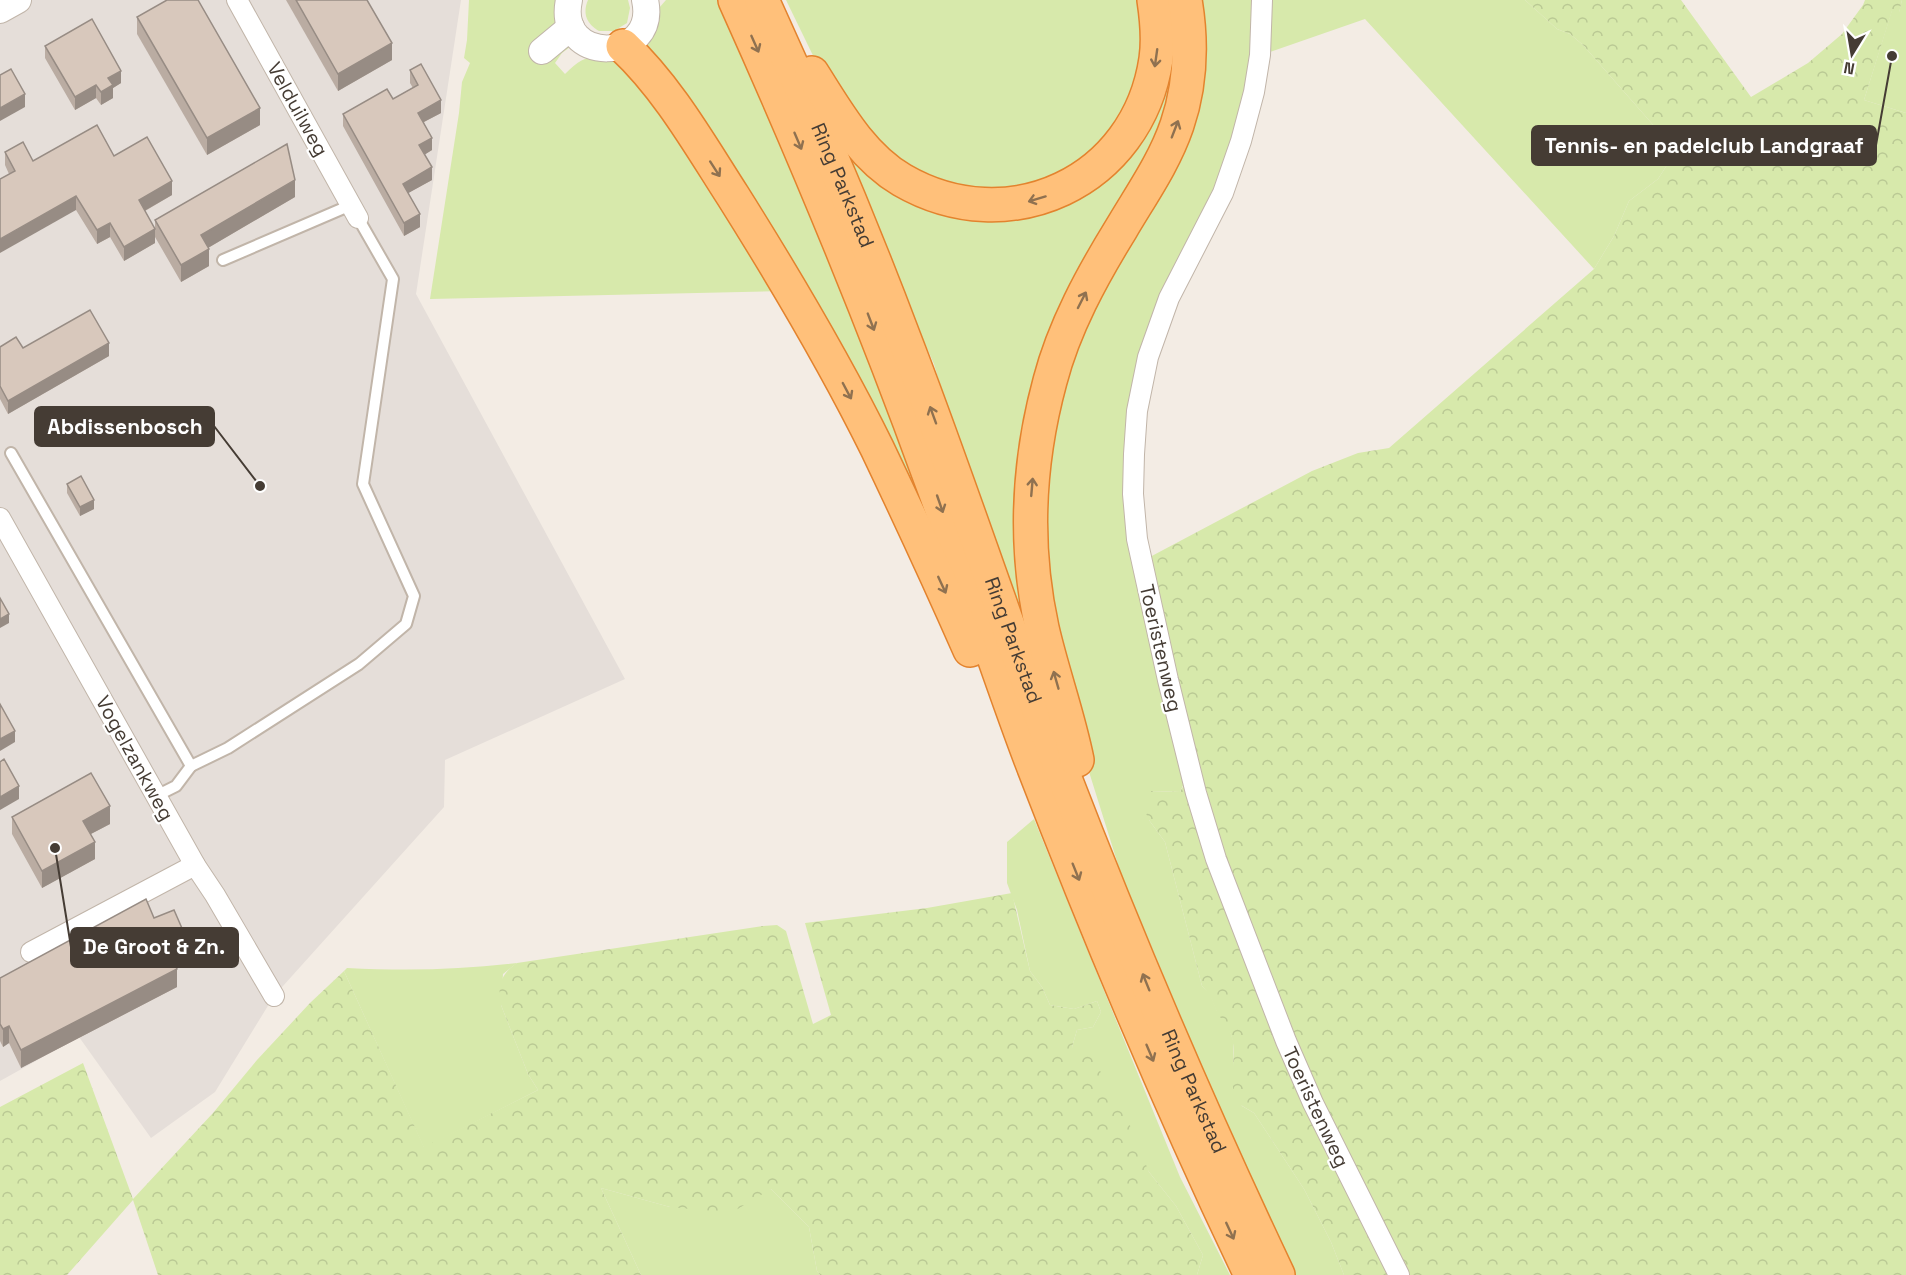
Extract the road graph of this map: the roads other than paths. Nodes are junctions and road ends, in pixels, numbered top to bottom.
1 (237, 0) edge
2 (569, 0) edge
3 (645, 0) edge
4 (735, 0) edge
5 (764, 0) edge
6 (1154, 0) edge
7 (1185, 0) edge
8 (1262, 0) edge
9 (571, 27) junction
10 (623, 46) junction
11 (542, 51) dead end
12 (355, 212) junction
13 (223, 260) dead end
14 (11, 453) dead end
15 (0, 518) edge
16 (191, 766) junction
17 (156, 796) junction
18 (1054, 818) junction
19 (195, 865) junction
20 (1100, 869) junction
21 (31, 952) dead end
22 (274, 996) dead end
23 (1251, 1275) edge
24 (1278, 1275) edge
25 (1399, 1275) edge

1 - 12 street, Velduilweg
2 - 9 street
3 - 10 street
4 -> 18 highway, Ring Parkstad
6 -> 5 highway
20 -> 5 highway, Ring Parkstad
20 -> 7 highway
8 - 25 street, Toeristenweg
9 - 10 street
9 - 11 street
10 -> 18 highway
12 - 13 lane
12 - 16 lane
14 - 16 lane
15 - 17 street, Vogelzankweg
16 - 17 lane
17 - 19 street, Vogelzankweg
18 -> 23 highway, Ring Parkstad
19 - 21 street
19 - 22 street, Vogelzankweg
24 -> 20 highway, Ring Parkstad

